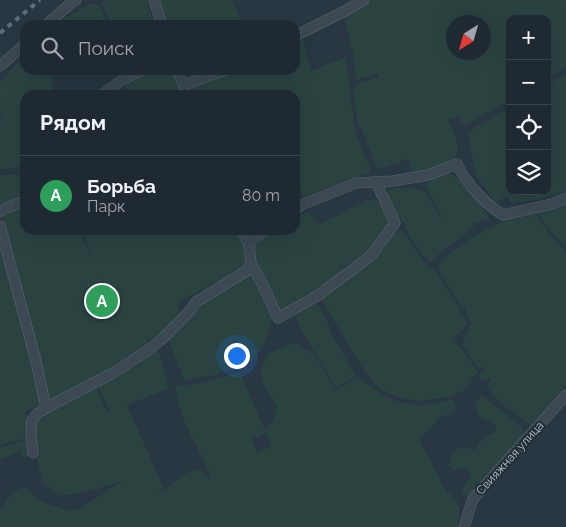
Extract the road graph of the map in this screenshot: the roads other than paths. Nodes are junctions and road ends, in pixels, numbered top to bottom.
1 (76, 0) edge
2 (154, 0) edge
3 (364, 0) edge
4 (52, 20) edge
5 (160, 20) edge
6 (300, 34) edge
7 (20, 48) edge
8 (0, 66) edge
9 (134, 75) edge
10 (178, 75) edge
11 (215, 75) edge
12 (109, 90) edge
13 (184, 90) edge
14 (376, 182) junction
15 (566, 198) edge
16 (20, 203) edge
17 (300, 206) edge
18 (0, 212) edge
19 (0, 226) edge
20 (244, 235) edge
21 (258, 235) edge
22 (249, 244) junction
23 (251, 264) junction
24 (566, 395) edge
25 (46, 408) junction
26 (33, 453) dead end
27 (464, 527) edge

1 - 4 street
2 - 5 street
3 - 6 street
7 - 8 street
9 - 12 street
10 - 13 street
11 - 13 street
14 - 15 street
14 - 17 street
14 - 23 street
16 - 18 street
19 - 25 street
20 - 22 street
21 - 22 street
22 - 23 street
23 - 25 street
24 - 27 street, Свияжная улица
25 - 26 street

